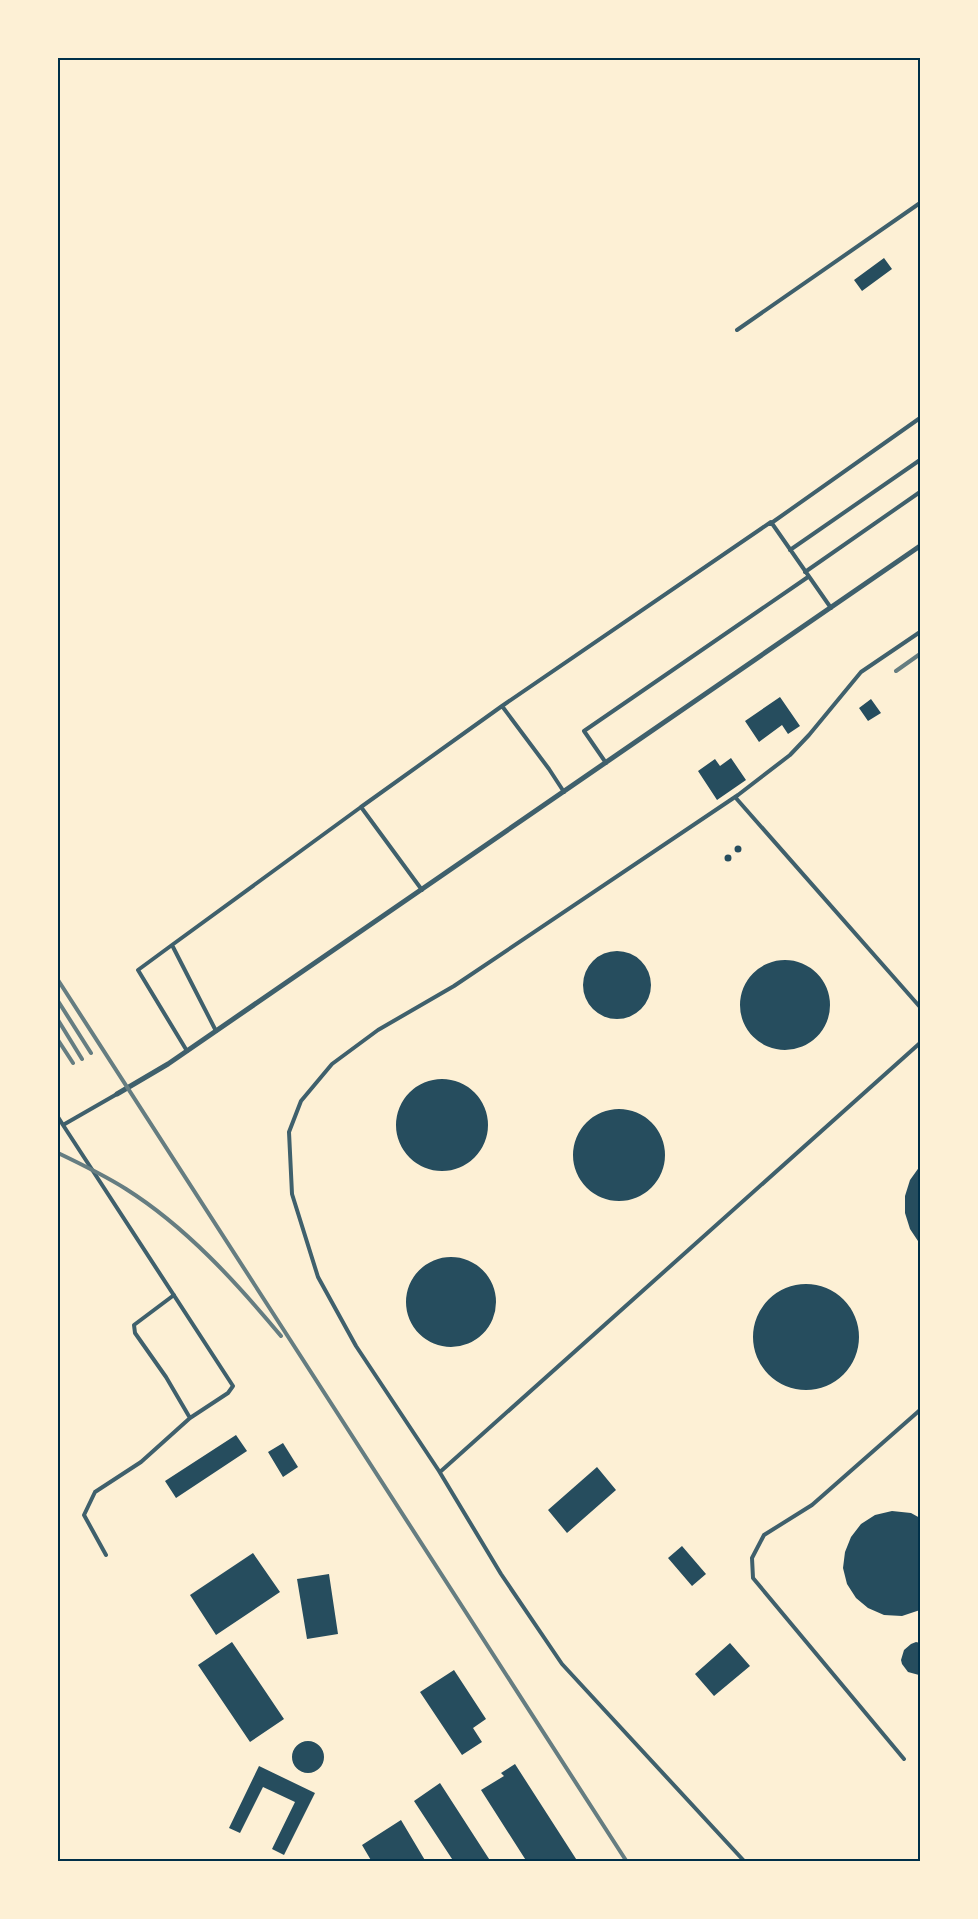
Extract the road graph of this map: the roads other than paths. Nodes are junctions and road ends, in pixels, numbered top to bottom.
1 (920, 203) edge
2 (737, 330) dead end
3 (920, 418) edge
4 (920, 460) edge
5 (920, 492) edge
6 (770, 524) junction
7 (920, 546) edge
8 (790, 550) junction
9 (805, 572) junction
10 (808, 576) junction
11 (831, 608) junction
12 (920, 632) edge
13 (502, 706) junction
14 (606, 763) junction
15 (564, 792) junction
16 (735, 797) junction
17 (361, 807) junction
18 (422, 890) junction
19 (172, 945) junction
20 (920, 1007) edge
21 (216, 1031) junction
22 (920, 1043) edge
23 (187, 1051) junction
24 (117, 1094) joint
25 (58, 1117) edge
26 (63, 1125) junction
27 (174, 1295) junction
28 (920, 1410) edge
29 (190, 1418) junction
30 (440, 1472) junction
31 (106, 1555) dead end
32 (904, 1759) dead end
33 (746, 1862) edge

1 - 2 lane
3 - 6 lane
4 - 8 lane
5 - 9 lane
6 - 8 lane
6 - 13 lane
7 - 11 street
8 - 9 lane
9 - 10 lane
10 - 11 lane
10 - 14 lane
11 - 14 street
12 - 16 lane
13 - 15 lane
13 - 17 lane
14 - 15 street
15 - 18 street
16 - 20 lane
16 - 30 lane
17 - 18 lane
17 - 19 lane
18 - 21 street
19 - 21 lane
19 - 23 lane
21 - 23 street
22 - 30 lane
23 - 24 street
24 - 26 lane
25 - 26 lane
26 - 27 lane
27 - 29 lane
27 - 29 lane
28 - 32 lane
29 - 31 lane
30 - 33 lane

